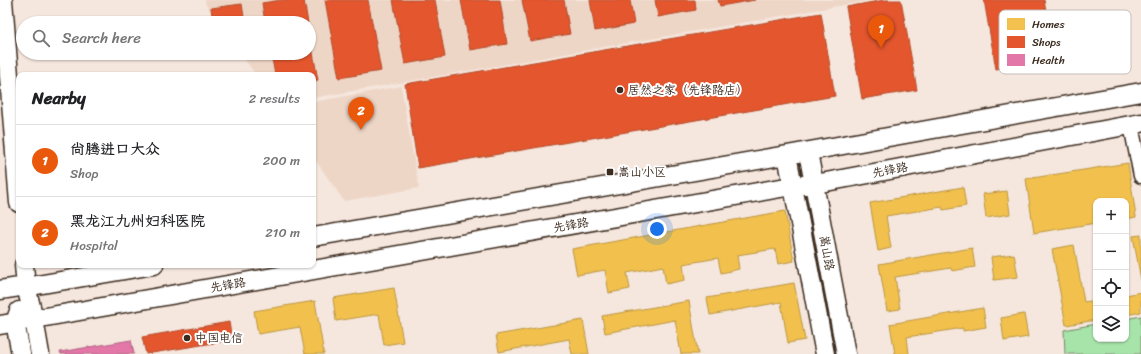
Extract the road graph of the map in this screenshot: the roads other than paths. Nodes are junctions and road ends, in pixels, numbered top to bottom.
1 (2, 9) edge
2 (1141, 92) edge
3 (1136, 124) edge
4 (808, 152) junction
5 (787, 155) junction
6 (16, 169) edge
7 (1141, 176) edge
8 (815, 184) junction
9 (792, 186) junction
10 (316, 236) edge
11 (24, 268) edge
12 (136, 268) edge
13 (26, 286) junction
14 (0, 290) edge
15 (34, 319) junction
16 (8, 323) edge
17 (21, 354) edge
18 (40, 354) edge
19 (825, 354) edge
20 (846, 354) edge

1 - 6 main road
2 - 4 main road
3 - 7 street
3 - 8 main road, 先锋路
4 - 5 main road
4 - 8 main road, 嵩山路
5 - 9 main road, 嵩山路
5 - 10 main road
8 - 9 main road, 先锋路
8 - 20 main road, 嵩山路
9 - 15 main road, 先锋路
9 - 19 main road, 嵩山路
11 - 13 main road
12 - 13 main road
13 - 14 main road
13 - 15 main road
13 - 16 main road
15 - 16 main road, 先锋路
15 - 18 main road
16 - 17 main road

